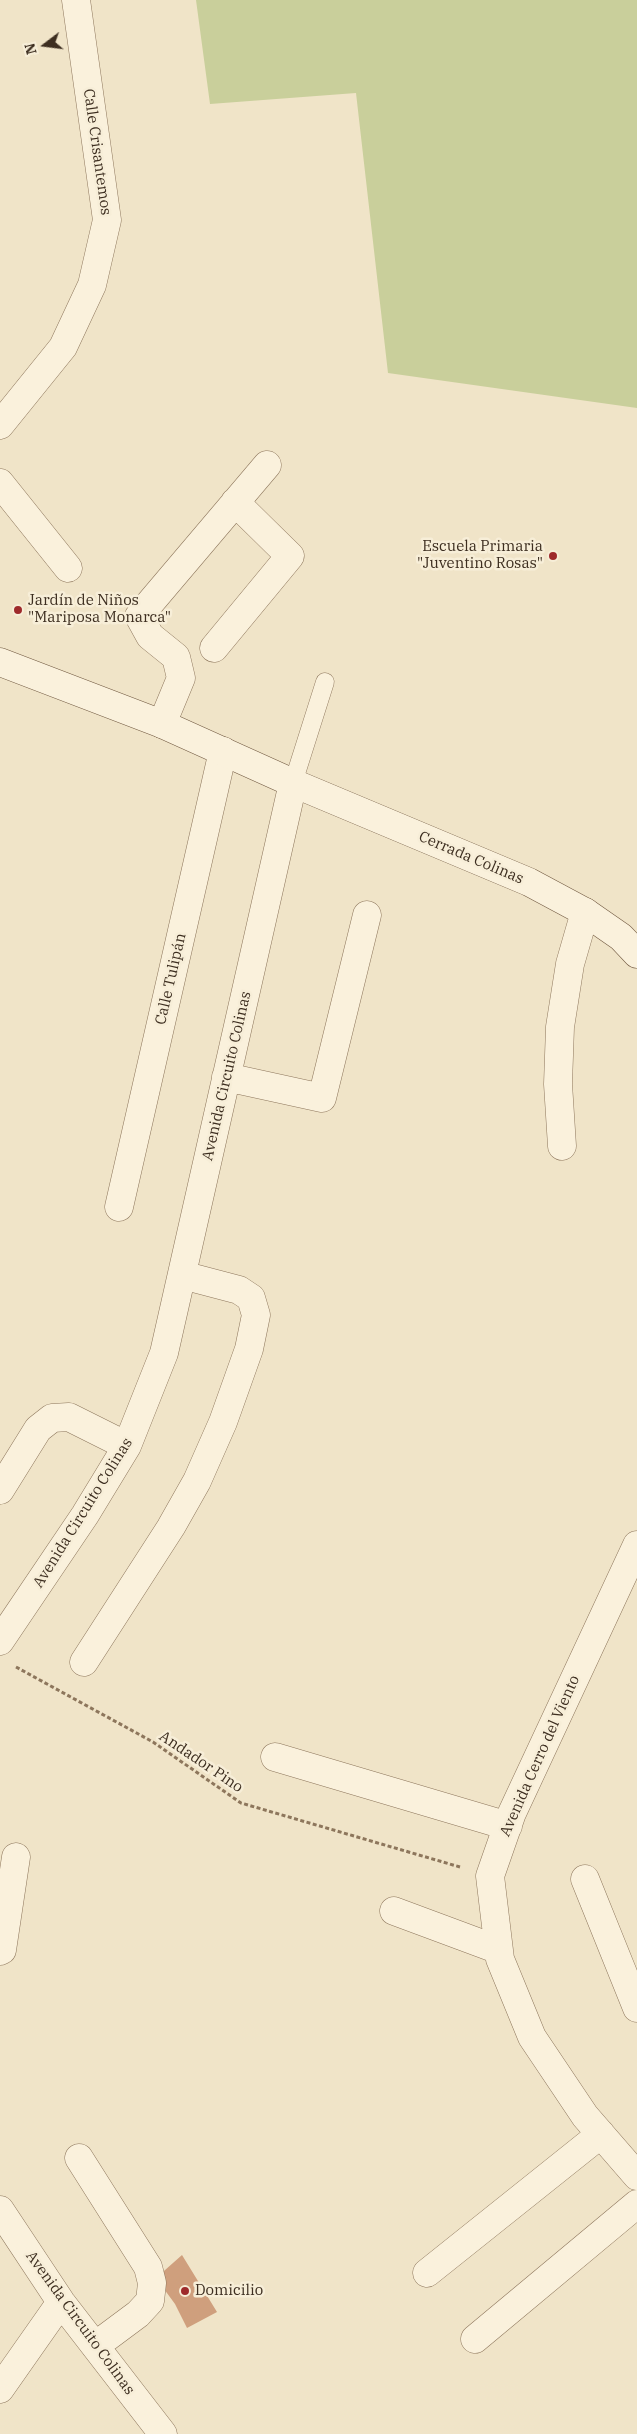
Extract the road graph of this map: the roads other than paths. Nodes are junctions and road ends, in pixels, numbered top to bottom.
1 (76, 0) edge
2 (0, 425) edge
3 (267, 465) dead end
4 (0, 483) edge
5 (235, 502) junction
6 (68, 568) dead end
7 (214, 648) dead end
8 (0, 662) edge
9 (325, 682) dead end
10 (162, 724) junction
11 (222, 751) junction
12 (293, 783) junction
13 (584, 912) junction
14 (367, 915) dead end
15 (637, 954) edge
16 (226, 1077) junction
17 (562, 1146) dead end
18 (119, 1207) dead end
19 (182, 1275) junction
20 (127, 1446) junction
21 (0, 1490) edge
22 (637, 1545) edge
23 (4, 1652) edge
24 (84, 1662) dead end
25 (275, 1757) dead end
26 (508, 1826) junction
27 (16, 1857) dead end
28 (585, 1879) dead end
29 (394, 1911) dead end
30 (499, 1950) junction
31 (0, 1951) edge
32 (637, 2008) edge
33 (601, 2134) junction
34 (79, 2158) dead end
35 (637, 2176) edge
36 (637, 2204) edge
37 (0, 2210) edge
38 (427, 2273) dead end
39 (61, 2302) junction
40 (475, 2340) dead end
41 (95, 2346) junction
42 (0, 2389) edge
43 (163, 2434) edge

1 - 2 street, Calle Crisantemos
3 - 5 street
4 - 6 street
5 - 7 street
5 - 10 street
8 - 10 street
9 - 12 lane
10 - 11 street
11 - 12 street
11 - 18 street, Calle Tulipán
12 - 13 street, Cerrada Colinas
12 - 16 street, Avenida Circuito Colinas
13 - 15 street, Cerrada Colinas
13 - 17 street
14 - 16 street
16 - 19 street, Avenida Circuito Colinas
19 - 20 street, Avenida Circuito Colinas
19 - 24 street
20 - 21 street
20 - 23 street, Avenida Circuito Colinas
22 - 26 street, Avenida Cerro del Viento
25 - 26 street
26 - 30 street, Avenida Cerro del Viento
27 - 31 street
28 - 32 street
29 - 30 street
30 - 33 street, Avenida Cerro del Viento
33 - 35 street, Avenida Cerro del Viento
33 - 38 street
34 - 41 street
36 - 40 street
37 - 39 street, Avenida Circuito Colinas
39 - 41 street, Avenida Circuito Colinas
39 - 42 street
41 - 43 street, Avenida Circuito Colinas

